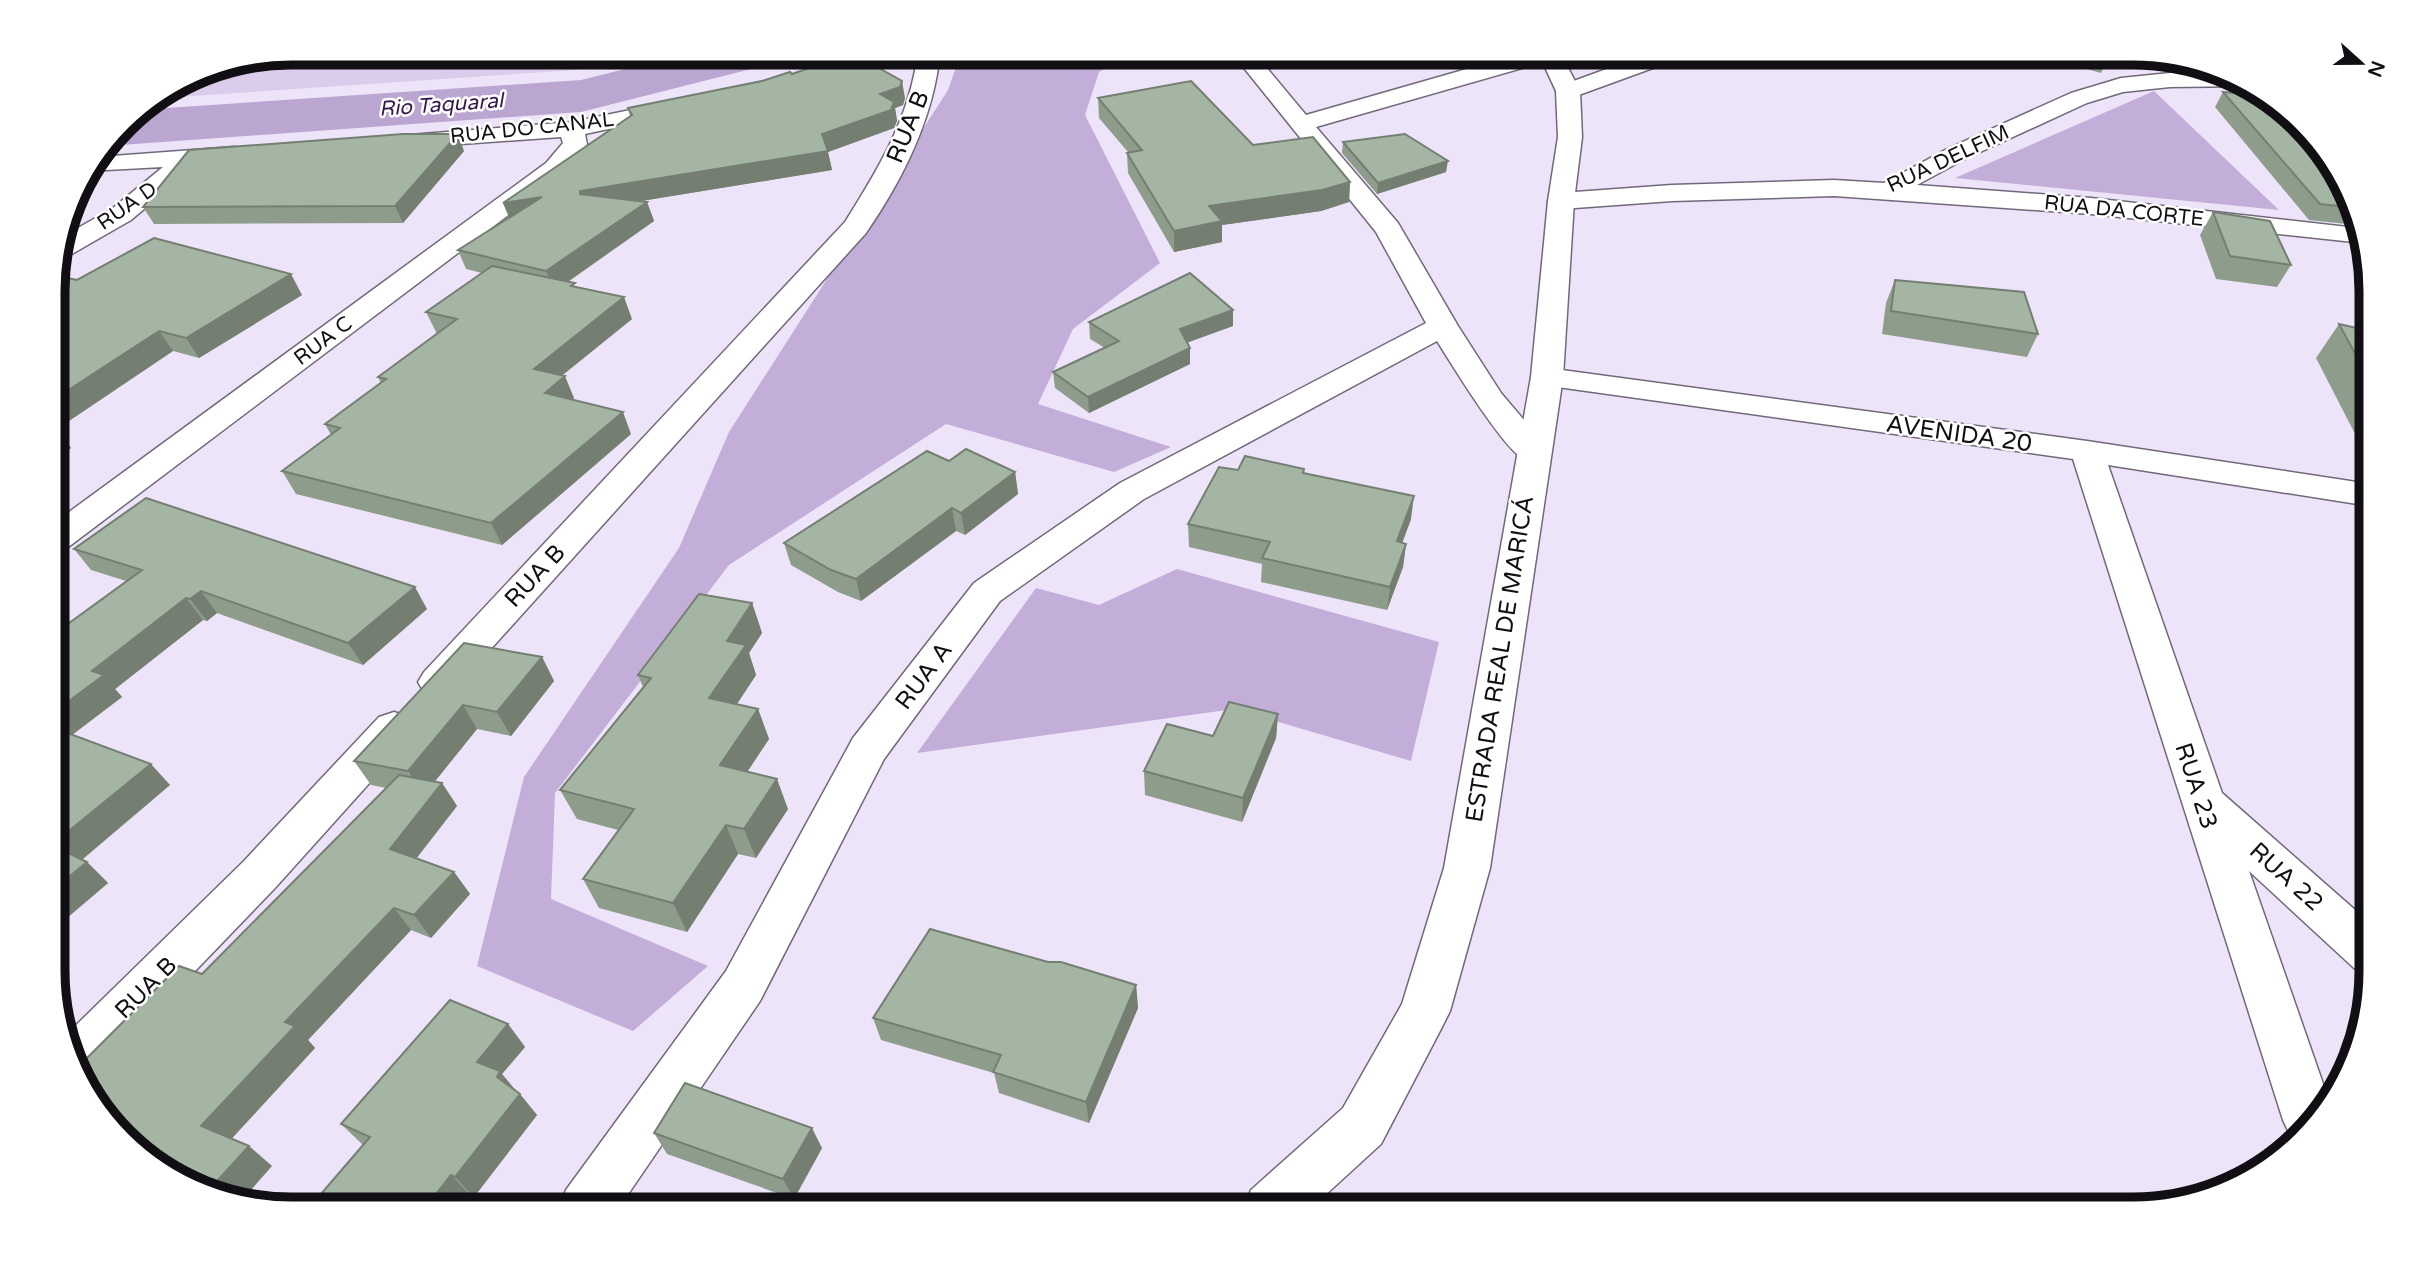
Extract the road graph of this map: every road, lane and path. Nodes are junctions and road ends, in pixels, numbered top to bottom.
1 (840, 65) edge
2 (928, 65) edge
3 (1256, 65) edge
4 (1507, 65) edge
5 (1555, 65) edge
6 (1639, 65) edge
7 (794, 80) edge
8 (2215, 81) edge
9 (1568, 91) junction
10 (705, 102) edge
11 (1299, 124) junction
12 (572, 128) junction
13 (383, 142) edge
14 (260, 152) edge
15 (191, 157) junction
16 (104, 164) edge
17 (1888, 191) junction
18 (1560, 201) junction
19 (2352, 235) edge
20 (70, 243) edge
21 (1443, 326) junction
22 (1547, 377) junction
23 (1533, 451) junction
24 (2087, 452) junction
25 (2359, 493) edge
26 (65, 532) edge
27 (2201, 800) junction
28 (2359, 942) edge
29 (81, 1054) edge
30 (2307, 1115) edge
31 (594, 1197) edge
32 (1283, 1197) edge

1 - 7 street
2 - 29 street, RUA B
3 - 11 street
4 - 11 street
5 - 9 street, ESTRADA REAL DE MARICÁ
6 - 9 street
8 - 17 street, RUA DELFIM
9 - 18 street, ESTRADA REAL DE MARICÁ
10 - 12 street, RUA DO CANAL
11 - 21 street
12 - 13 street, RUA DO CANAL
12 - 26 street, RUA C
14 - 15 street
15 - 16 street
15 - 20 street, RUA D
17 - 18 street, RUA DELFIM
17 - 19 street, RUA DA CORTE
18 - 22 street, ESTRADA REAL DE MARICÁ
21 - 23 street
21 - 31 street, RUA A
22 - 23 street, ESTRADA REAL DE MARICÁ
22 - 24 street, AVENIDA 20
23 - 32 street, ESTRADA REAL DE MARICÁ
24 - 25 street, AVENIDA 20
24 - 27 street, RUA 23
27 - 28 street, RUA 22
27 - 30 street, RUA 23

